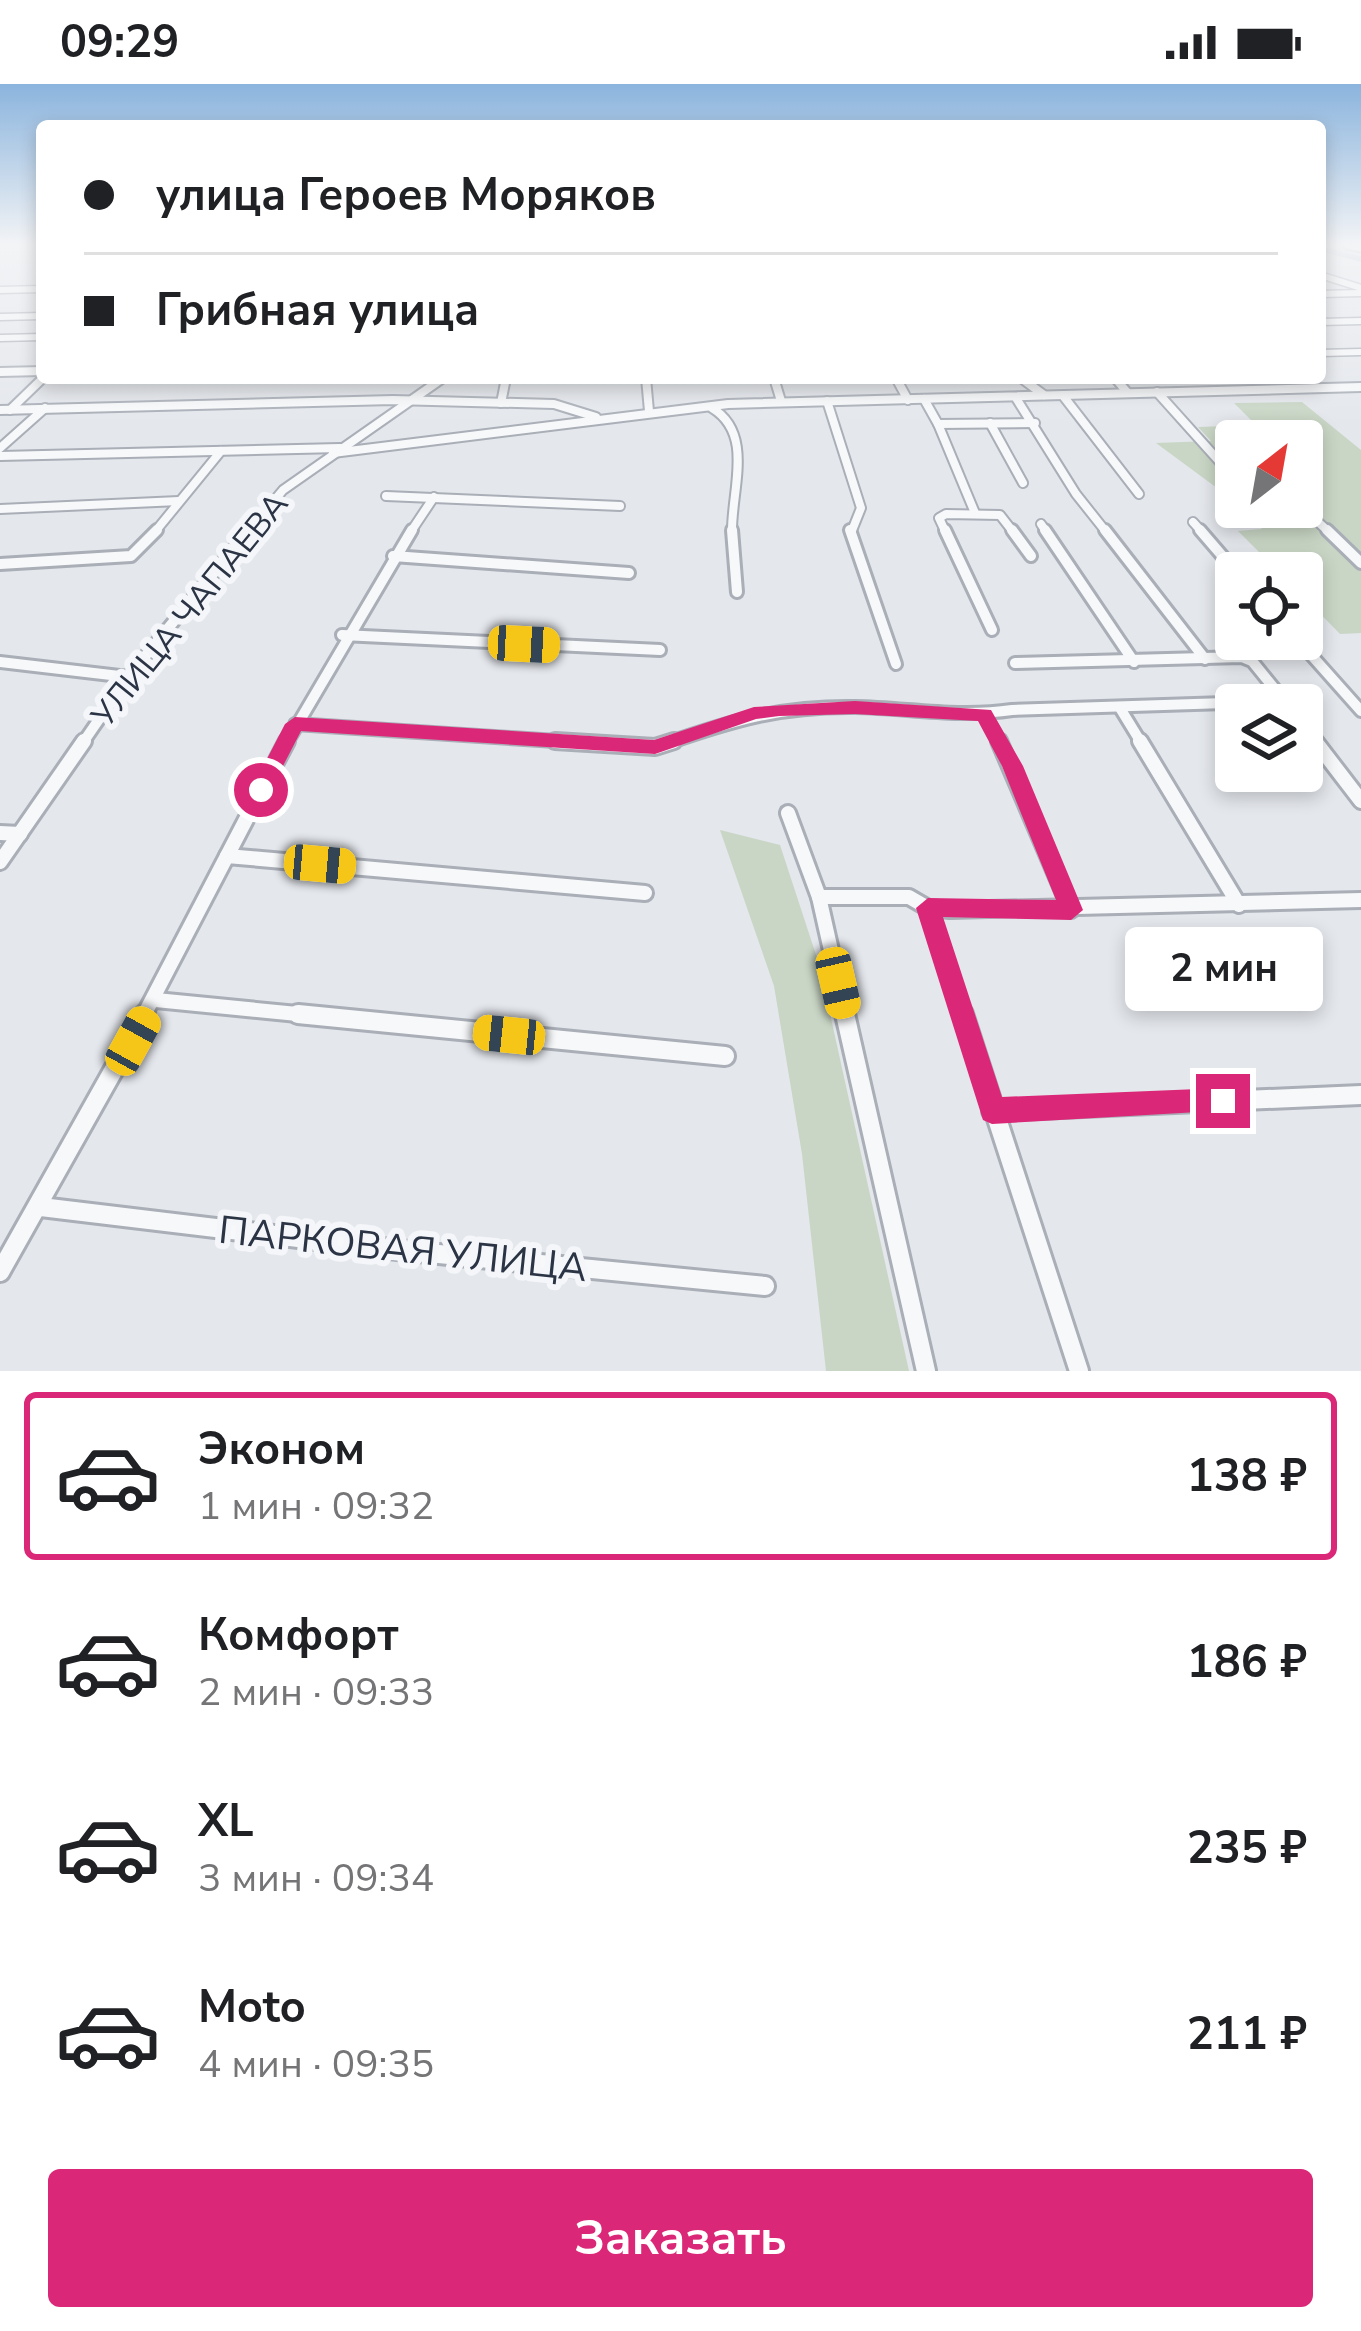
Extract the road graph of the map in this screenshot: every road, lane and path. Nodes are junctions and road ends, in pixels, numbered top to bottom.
1 (36, 316) edge
2 (0, 317) edge
3 (1361, 321) edge
4 (1326, 322) edge
5 (0, 338) edge
6 (36, 338) edge
7 (1361, 352) edge
8 (1326, 353) edge
9 (0, 372) edge
10 (36, 375) edge
11 (36, 381) edge
12 (433, 384) edge
13 (505, 384) edge
14 (647, 384) edge
15 (776, 384) edge
16 (899, 384) edge
17 (1029, 384) edge
18 (1120, 384) edge
19 (1361, 387) edge
20 (1127, 392) junction
21 (1156, 392) junction
22 (1045, 396) junction
23 (1064, 397) junction
24 (1016, 398) junction
25 (923, 399) junction
26 (908, 400) junction
27 (406, 401) junction
28 (782, 401) junction
29 (826, 401) junction
30 (501, 403) junction
31 (706, 405) junction
32 (46, 408) junction
33 (5, 410) edge
34 (649, 411) junction
35 (599, 418) junction
36 (990, 423) junction
37 (1035, 423) junction
38 (938, 424) junction
39 (221, 451) junction
40 (337, 451) junction
41 (0, 452) edge
42 (1215, 457) edge
43 (1023, 483) dead end
44 (1139, 494) dead end
45 (386, 496) dead end
46 (434, 497) junction
47 (179, 502) junction
48 (620, 506) dead end
49 (0, 508) edge
50 (975, 513) junction
51 (1193, 522) dead end
52 (1041, 524) dead end
53 (1323, 527) edge
54 (1219, 552) edge
55 (393, 556) junction
56 (1031, 556) dead end
57 (1361, 563) edge
58 (0, 564) edge
59 (629, 572) dead end
60 (737, 592) dead end
61 (992, 630) dead end
62 (343, 635) junction
63 (659, 650) dead end
64 (1205, 659) junction
65 (1316, 660) edge
66 (0, 662) edge
67 (1134, 662) junction
68 (1015, 663) dead end
69 (896, 664) dead end
70 (128, 677) junction
71 (1272, 684) edge
72 (1215, 705) edge
73 (1120, 708) junction
74 (1361, 711) edge
75 (984, 714) junction
76 (295, 724) junction
77 (1323, 748) edge
78 (1356, 786) edge
79 (1361, 801) edge
80 (788, 814) dead end
81 (0, 833) edge
82 (20, 834) junction
83 (227, 856) junction
84 (0, 862) edge
85 (645, 892) dead end
86 (819, 897) junction
87 (1361, 900) edge
88 (1239, 905) junction
89 (928, 908) junction
90 (1071, 910) junction
91 (156, 1000) junction
92 (725, 1056) dead end
93 (1361, 1095) edge
94 (992, 1111) junction
95 (40, 1207) junction
96 (0, 1271) edge
97 (765, 1286) dead end
98 (926, 1371) edge
99 (1079, 1371) edge

1 - 2 street
3 - 4 street
5 - 6 street
7 - 8 street
9 - 10 street
11 - 33 street
12 - 27 street
13 - 30 street
14 - 34 street
15 - 28 street
16 - 26 street
17 - 22 street
18 - 20 street
19 - 21 street, УЛИЦА ЧАПАЕВА
20 - 21 street, УЛИЦА ЧАПАЕВА
20 - 23 street, УЛИЦА ЧАПАЕВА
21 - 42 street
22 - 23 street, УЛИЦА ЧАПАЕВА
22 - 24 street, УЛИЦА ЧАПАЕВА
23 - 44 street
24 - 25 street, УЛИЦА ЧАПАЕВА
24 - 37 street
25 - 26 street, УЛИЦА ЧАПАЕВА
25 - 38 street
26 - 29 street, УЛИЦА ЧАПАЕВА
27 - 30 street
27 - 32 street
27 - 40 street
28 - 29 street, УЛИЦА ЧАПАЕВА
28 - 31 street, УЛИЦА ЧАПАЕВА
29 - 69 street
30 - 35 street
31 - 34 street, УЛИЦА ЧАПАЕВА
31 - 60 street
32 - 33 street
32 - 41 street
34 - 35 street, УЛИЦА ЧАПАЕВА
35 - 40 street, УЛИЦА ЧАПАЕВА
36 - 37 street
36 - 38 street
36 - 43 street
37 - 64 street
38 - 50 street
39 - 40 street
39 - 41 street
39 - 47 street
40 - 70 street, УЛИЦА ЧАПАЕВА
45 - 46 street
46 - 48 street
46 - 55 street
47 - 49 street
47 - 58 street
50 - 56 street
50 - 61 street
51 - 54 street
52 - 67 street
53 - 57 street
55 - 59 street
55 - 62 street
62 - 63 street
62 - 76 street
64 - 67 street
64 - 71 street
65 - 74 street
66 - 70 street
67 - 68 street
70 - 82 street, УЛИЦА ЧАПАЕВА
72 - 73 street
73 - 75 street
73 - 88 street
75 - 76 street
75 - 90 street
76 - 83 street
77 - 78 street
78 - 79 street
80 - 86 street
81 - 82 street
82 - 84 street, УЛИЦА ЧАПАЕВА
83 - 85 street
83 - 91 street
86 - 89 street
86 - 98 street
87 - 88 street
88 - 90 street
89 - 90 street
89 - 94 street
91 - 92 street
91 - 95 street
93 - 94 street
94 - 99 street
95 - 96 street
95 - 97 street, ПАРКОВАЯ УЛИЦА

